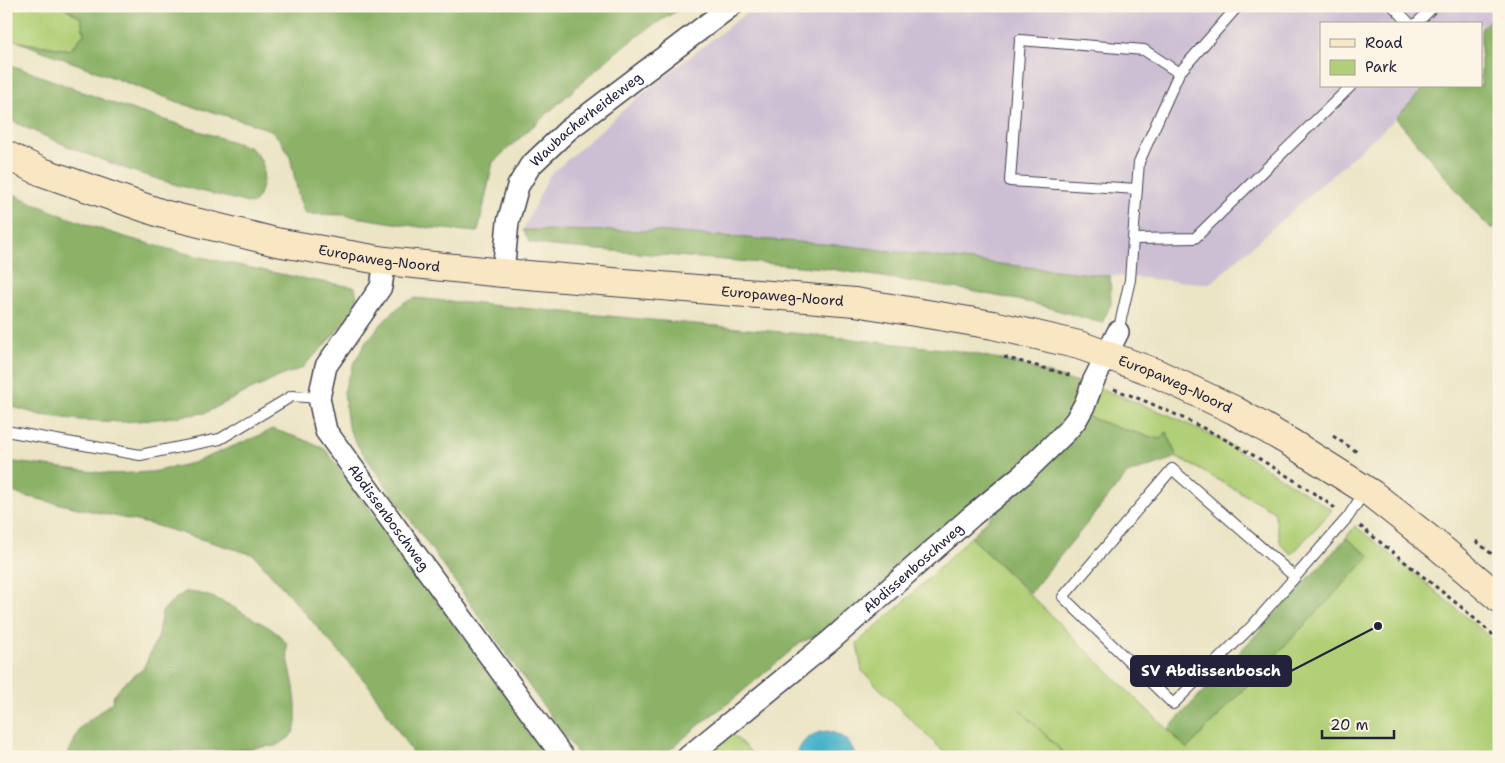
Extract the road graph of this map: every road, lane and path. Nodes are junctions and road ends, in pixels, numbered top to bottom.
1 (731, 6) edge
2 (1238, 6) edge
3 (1392, 6) edge
4 (1434, 6) edge
5 (1408, 22) edge
6 (1418, 22) edge
7 (1179, 73) junction
8 (1349, 88) edge
9 (6, 155) edge
10 (1137, 189) junction
11 (1133, 239) junction
12 (385, 261) junction
13 (503, 273) junction
14 (1113, 343) junction
15 (998, 355) dead end
16 (1093, 382) junction
17 (319, 398) junction
18 (6, 432) edge
19 (1366, 490) junction
20 (1348, 517) junction
21 (1295, 577) junction
22 (1499, 598) edge
23 (1499, 640) edge
24 (563, 757) edge
25 (688, 757) edge

1 - 13 street, Waubacherheideweg
2 - 7 lane
3 - 5 lane
4 - 6 lane
7 - 10 lane
7 - 10 lane
8 - 11 lane
9 - 12 street, Europaweg-Noord
10 - 11 lane
11 - 14 lane
12 - 13 street, Europaweg-Noord
12 - 17 street, Abdissenboschweg
13 - 14 street, Europaweg-Noord
14 - 16 street, Abdissenboschweg
14 - 19 street, Europaweg-Noord
15 - 16 path
16 - 20 path
16 - 25 street, Abdissenboschweg
17 - 18 lane
17 - 24 street, Abdissenboschweg
19 - 20 lane
19 - 22 street, Europaweg-Noord
20 - 21 lane
20 - 23 path
21 - 21 lane

